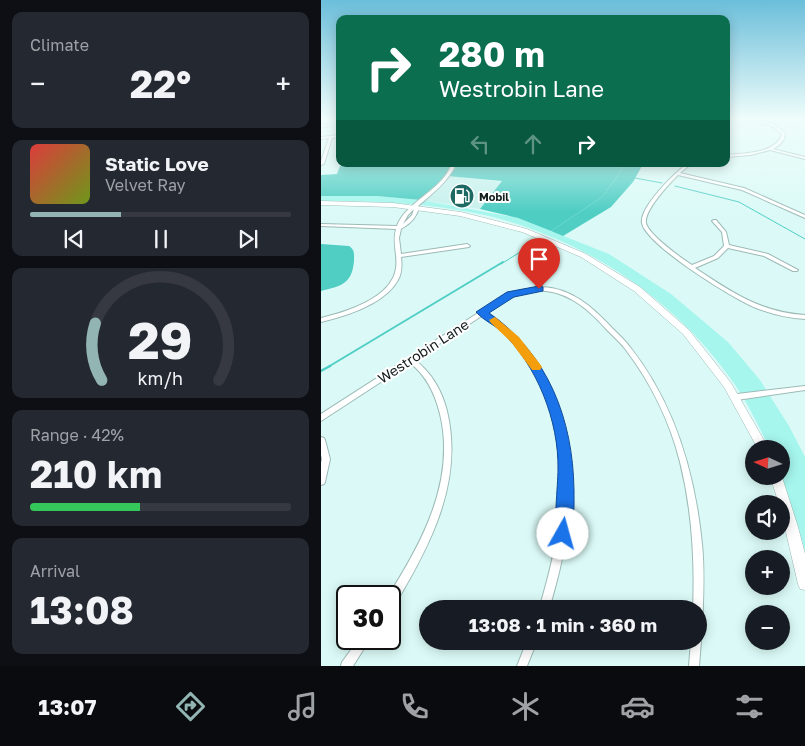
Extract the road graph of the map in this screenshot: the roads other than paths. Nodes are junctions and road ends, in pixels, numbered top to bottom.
1 (327, 150) edge
2 (764, 150) edge
3 (775, 150) edge
4 (730, 155) edge
5 (805, 158) edge
6 (322, 164) dead end
7 (453, 167) edge
8 (685, 167) edge
9 (677, 173) junction
10 (321, 203) edge
11 (417, 207) junction
12 (805, 217) edge
13 (714, 221) dead end
14 (321, 225) edge
15 (399, 228) junction
16 (467, 246) dead end
17 (727, 246) junction
18 (398, 256) junction
19 (692, 267) junction
20 (795, 270) dead end
21 (540, 272) dead end
22 (539, 289) junction
23 (482, 312) junction
24 (805, 317) edge
25 (321, 320) edge
26 (410, 360) junction
27 (805, 388) edge
28 (737, 397) junction
29 (321, 418) edge
30 (321, 440) edge
31 (759, 440) edge
32 (321, 482) edge
33 (779, 485) edge
34 (805, 584) edge
35 (400, 585) edge
36 (547, 600) edge
37 (698, 600) edge
38 (357, 650) edge
39 (528, 650) edge
40 (695, 650) edge
41 (346, 666) edge
42 (522, 666) edge
43 (693, 666) edge

1 - 6 street
2 - 4 street
3 - 5 street
7 - 11 street
8 - 9 street
9 - 12 street
9 - 19 street
10 - 11 street
11 - 15 street
11 - 28 street
13 - 17 street
14 - 15 street
15 - 18 street
16 - 18 street
17 - 19 street
17 - 20 street
18 - 25 street
19 - 24 street
21 - 22 street
22 - 23 street, Westrobin Lane
22 - 37 street, Westrobin Lane
23 - 26 street, Westrobin Lane
23 - 36 street
26 - 29 street, Westrobin Lane
26 - 35 street
27 - 28 street
28 - 31 street
30 - 32 street
33 - 34 street
38 - 41 street
39 - 42 street
40 - 43 street

